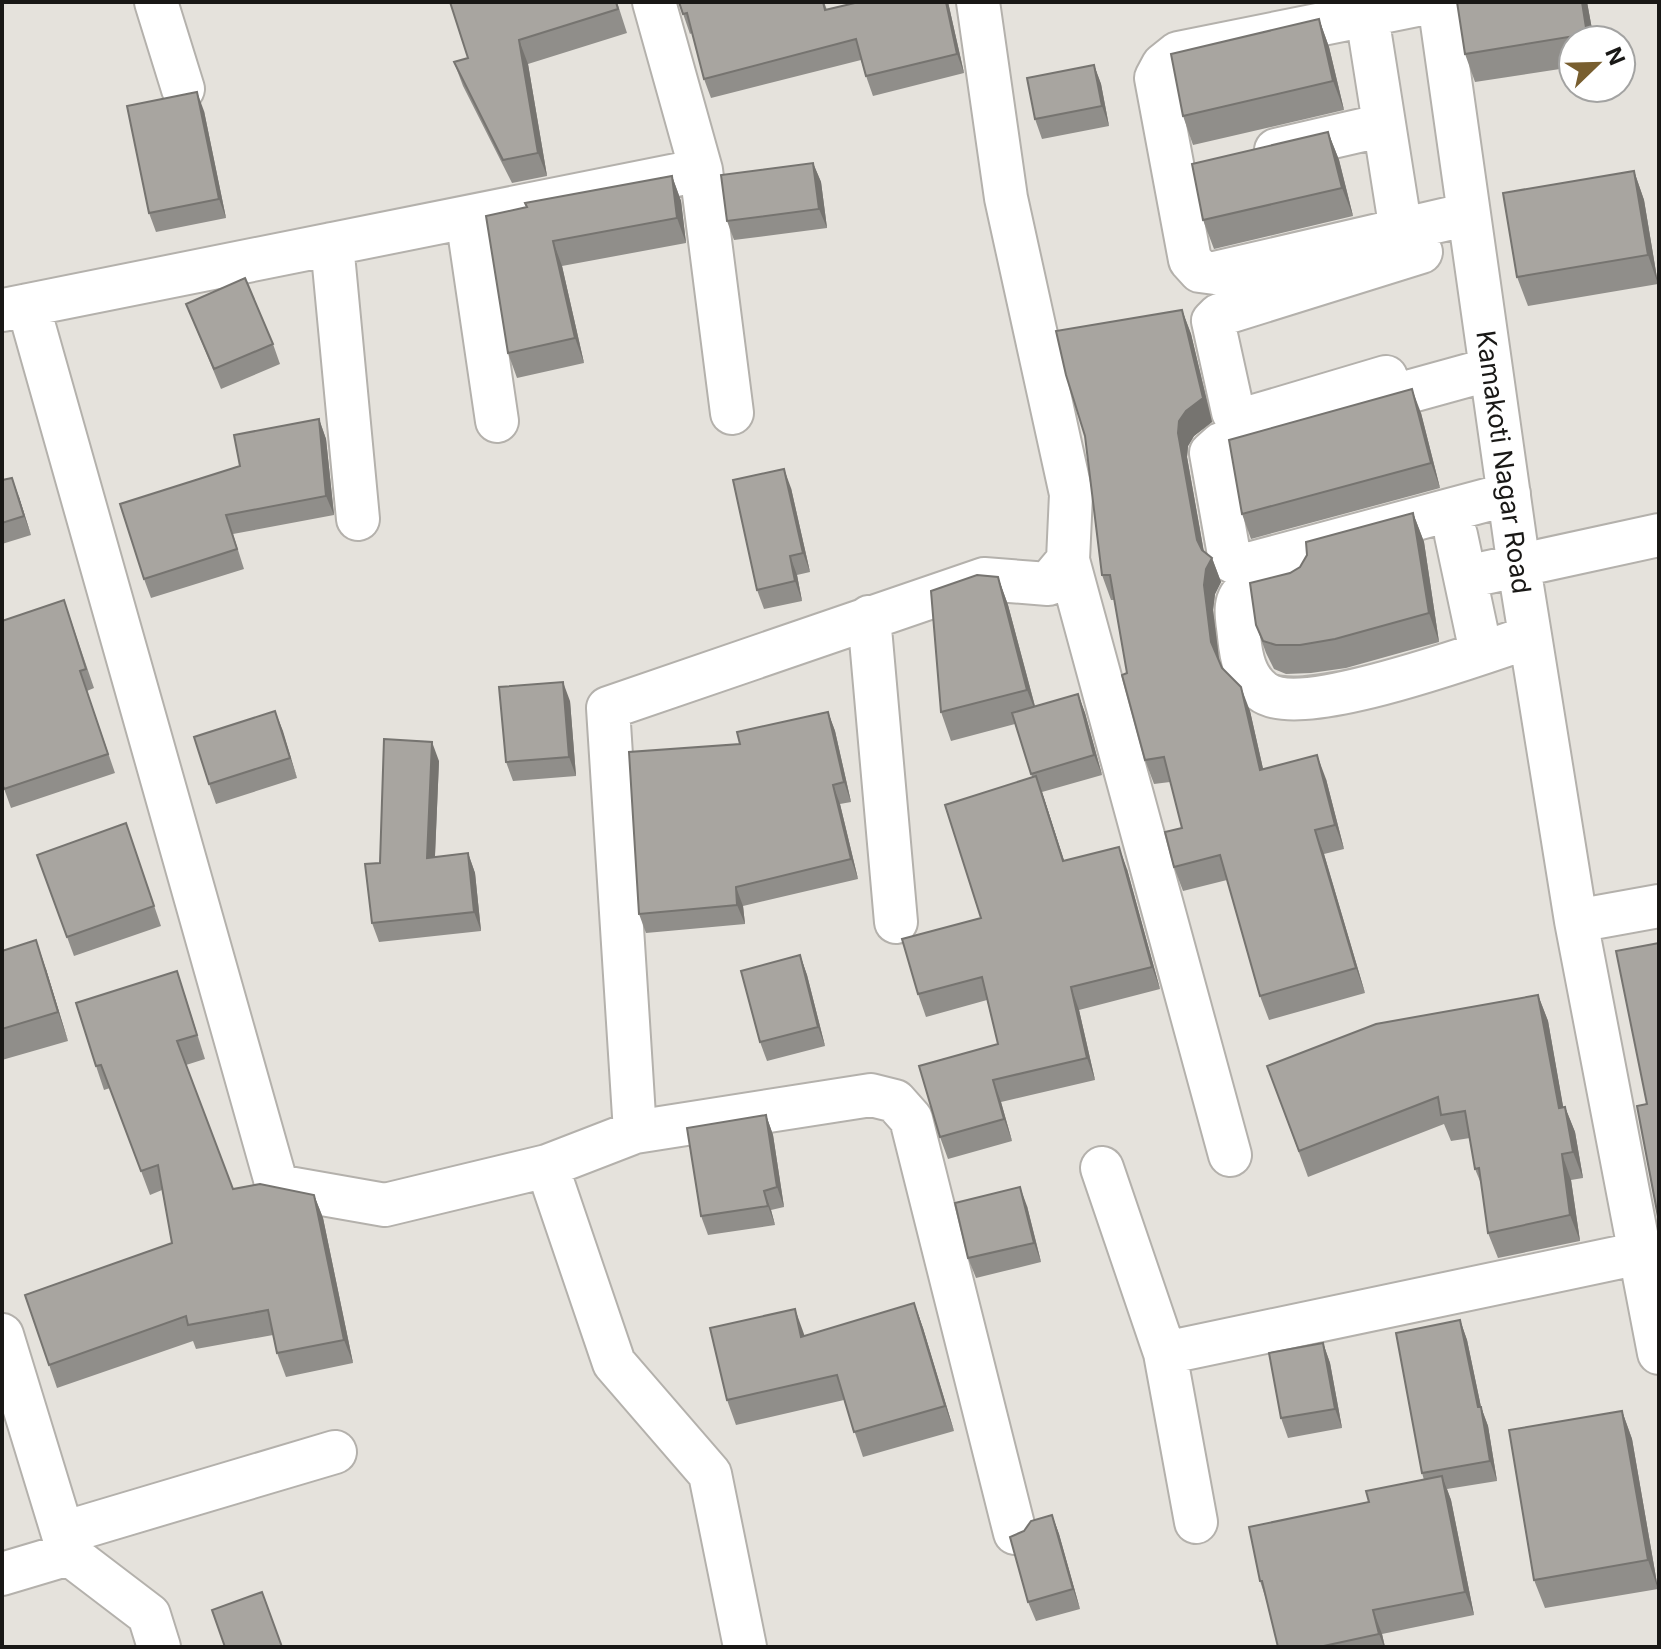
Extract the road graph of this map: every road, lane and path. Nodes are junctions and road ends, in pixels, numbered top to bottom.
1 (156, 2) edge
2 (654, 2) edge
3 (978, 2) edge
4 (1432, 2) edge
5 (1439, 2) edge
6 (1367, 16) junction
7 (183, 89) dead end
8 (1384, 125) junction
9 (1204, 167) junction
10 (701, 170) junction
11 (467, 217) junction
12 (1470, 225) junction
13 (1401, 231) junction
14 (332, 244) junction
15 (15, 307) edge
16 (1489, 358) junction
17 (732, 413) dead end
18 (497, 421) dead end
19 (1510, 507) junction
20 (358, 519) dead end
21 (1456, 535) junction
22 (1659, 535) edge
23 (1068, 560) junction
24 (1469, 593) junction
25 (1524, 600) junction
26 (869, 617) junction
27 (1481, 652) junction
28 (1659, 906) edge
29 (1576, 921) junction
30 (896, 922) dead end
31 (635, 1132) junction
32 (1230, 1155) dead end
33 (547, 1166) junction
34 (1102, 1168) dead end
35 (1640, 1253) junction
36 (1657, 1332) edge
37 (2, 1335) edge
38 (1165, 1353) junction
39 (335, 1452) dead end
40 (1196, 1522) dead end
41 (1015, 1533) edge
42 (66, 1544) junction
43 (2, 1574) edge
44 (159, 1647) edge
45 (745, 1647) edge

1 - 7 street
2 - 10 street
3 - 23 street
4 - 6 street
5 - 12 street, Kamakoti Nagar Road
6 - 8 street
6 - 9 street
8 - 9 street
8 - 13 street
9 - 13 street
10 - 11 street
10 - 17 street
11 - 14 street
11 - 18 street
12 - 13 street
12 - 16 street, Kamakoti Nagar Road
12 - 16 street
14 - 15 street
14 - 20 street
15 - 33 street
16 - 19 street, Kamakoti Nagar Road
16 - 19 street
19 - 21 street
19 - 25 street, Kamakoti Nagar Road
21 - 24 street
21 - 27 street
22 - 25 street
23 - 26 street
23 - 32 street
24 - 25 street
24 - 27 street
25 - 27 street
25 - 29 street, Kamakoti Nagar Road
26 - 30 street
26 - 31 street
28 - 29 street
29 - 35 street, Kamakoti Nagar Road
31 - 33 street
31 - 41 street
33 - 45 street
34 - 38 street
35 - 36 street, Kamakoti Nagar Road
35 - 38 street
37 - 42 street
38 - 40 street
39 - 42 street
42 - 43 street
42 - 44 street

